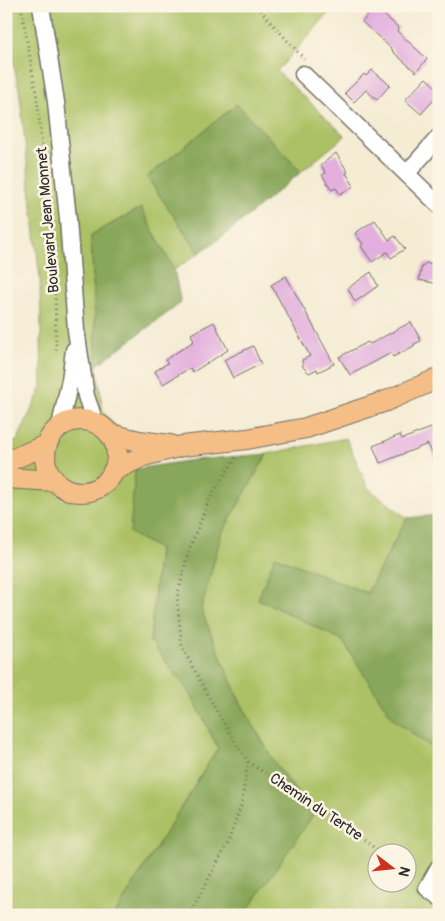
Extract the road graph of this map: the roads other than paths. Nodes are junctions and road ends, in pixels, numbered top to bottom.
1 (41, 6) edge
2 (303, 74) road end
3 (439, 137) edge
4 (406, 173) junction
5 (439, 204) edge
6 (76, 330) junction
7 (439, 378) edge
8 (60, 426) junction
9 (102, 428) junction
10 (46, 445) junction
11 (182, 446) junction
12 (6, 462) edge
13 (113, 471) junction
14 (6, 478) edge
15 (55, 481) junction
16 (439, 867) edge
17 (433, 893) edge

1 - 6 street, Boulevard Jean Monnet
2 - 4 street
3 - 4 street
4 - 5 street
6 - 8 street, Boulevard Jean Monnet
6 - 9 street, Boulevard Jean Monnet
7 - 11 main road
8 - 9 main road
8 - 10 main road
9 - 11 main road
9 - 13 main road
10 - 12 main road
10 - 15 main road
11 - 13 main road
13 - 15 main road
14 - 15 main road
16 - 17 street

